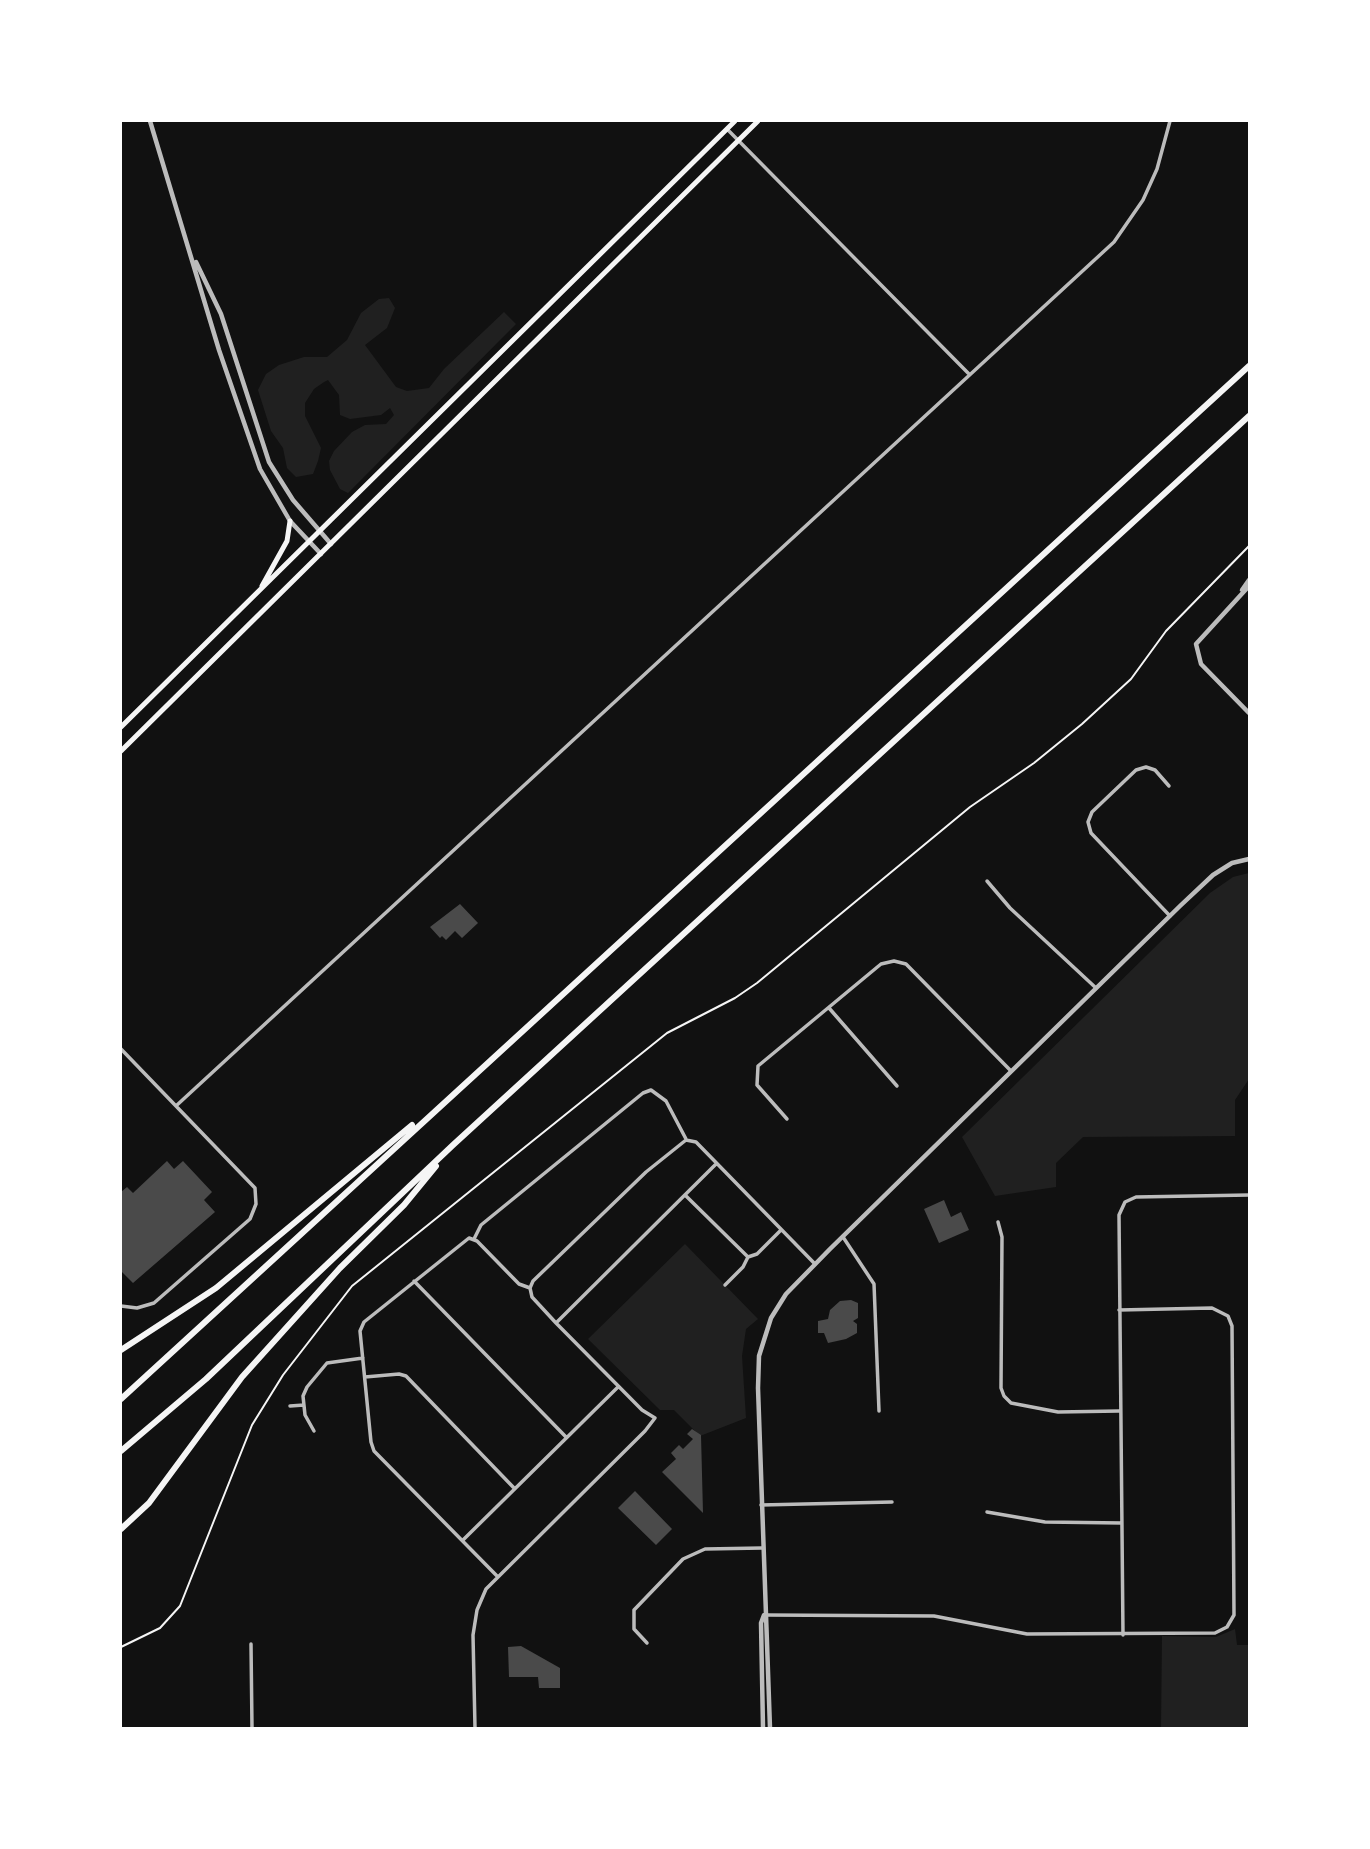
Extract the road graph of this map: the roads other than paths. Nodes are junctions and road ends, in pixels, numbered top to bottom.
1 (150, 121) edge
2 (735, 121) edge
3 (758, 121) edge
4 (1170, 121) edge
5 (727, 129) junction
6 (739, 140) junction
7 (191, 252) junction
8 (235, 358) junction
9 (223, 362) junction
10 (1249, 365) edge
11 (968, 373) junction
12 (240, 376) junction
13 (230, 380) junction
14 (1248, 417) edge
15 (290, 521) junction
16 (320, 531) junction
17 (310, 543) junction
18 (331, 544) junction
19 (321, 554) junction
20 (1249, 580) edge
21 (1249, 586) edge
22 (259, 592) junction
23 (1240, 593) junction
24 (1249, 713) edge
25 (121, 727) edge
26 (121, 751) edge
27 (1169, 786) dead end
28 (1249, 859) edge
29 (987, 881) dead end
30 (1170, 916) junction
31 (1096, 988) junction
32 (828, 1008) junction
33 (121, 1049) edge
34 (1012, 1072) junction
35 (471, 1076) junction
36 (897, 1086) dead end
37 (177, 1105) junction
38 (787, 1119) dead end
39 (686, 1140) junction
40 (453, 1144) junction
41 (716, 1164) junction
42 (685, 1195) junction
43 (1249, 1195) edge
44 (998, 1222) dead end
45 (781, 1230) junction
46 (843, 1237) junction
47 (474, 1239) junction
48 (748, 1257) junction
49 (815, 1265) junction
50 (414, 1280) junction
51 (725, 1285) dead end
52 (530, 1288) junction
53 (121, 1306) edge
54 (1119, 1310) junction
55 (556, 1323) junction
56 (121, 1350) edge
57 (363, 1358) junction
58 (365, 1377) junction
59 (618, 1387) junction
60 (121, 1399) edge
61 (304, 1405) junction
62 (290, 1406) dead end
63 (879, 1411) dead end
64 (1119, 1411) junction
65 (314, 1430) dead end
66 (567, 1437) junction
67 (121, 1451) edge
68 (514, 1488) junction
69 (892, 1502) dead end
70 (761, 1505) junction
71 (987, 1512) dead end
72 (1122, 1523) junction
73 (121, 1529) edge
74 (463, 1540) junction
75 (762, 1548) junction
76 (498, 1577) junction
77 (764, 1615) junction
78 (1123, 1635) junction
79 (647, 1643) dead end
80 (251, 1644) dead end
81 (252, 1728) edge
82 (475, 1728) edge
83 (763, 1728) edge
84 (770, 1728) edge

1 - 7 street
2 - 5 main road
3 - 6 main road
4 - 11 street
5 - 6 street
5 - 16 main road
6 - 11 street
6 - 18 main road
7 - 8 street
7 - 9 street
8 - 9 street
8 - 12 street
9 - 13 street
10 - 35 highway
11 - 37 street
12 - 13 street
12 - 16 street
13 - 15 street
14 - 40 highway
15 - 17 street
15 - 22 main road
16 - 17 main road
16 - 18 street
17 - 19 street
17 - 22 main road
18 - 19 main road
19 - 26 main road
20 - 23 street
21 - 23 street
22 - 25 main road
23 - 24 street
27 - 30 street
28 - 30 street
29 - 31 street
30 - 31 street
31 - 34 street
32 - 34 street
32 - 36 street
32 - 38 street
33 - 37 street
34 - 46 street
35 - 56 highway
35 - 60 highway
37 - 53 street
39 - 41 street
39 - 47 street
39 - 52 street
40 - 67 highway
40 - 73 highway
41 - 42 street
41 - 45 street
42 - 48 street
42 - 55 street
43 - 54 street
44 - 64 street
45 - 48 street
45 - 49 street
46 - 49 street
46 - 63 street
47 - 50 street
47 - 52 street
48 - 51 street
49 - 70 street
50 - 57 street
50 - 66 street
52 - 55 street
54 - 64 street
54 - 78 street
55 - 59 street
57 - 58 street
57 - 61 street
58 - 68 street
58 - 74 street
59 - 66 street
59 - 76 street
61 - 62 street
61 - 65 street
64 - 72 street
66 - 68 street
68 - 74 street
69 - 70 street
70 - 75 street
71 - 72 street
72 - 78 street
74 - 76 street
75 - 77 street
75 - 79 street
76 - 82 street
77 - 78 street
77 - 83 street
77 - 84 street
80 - 81 street

